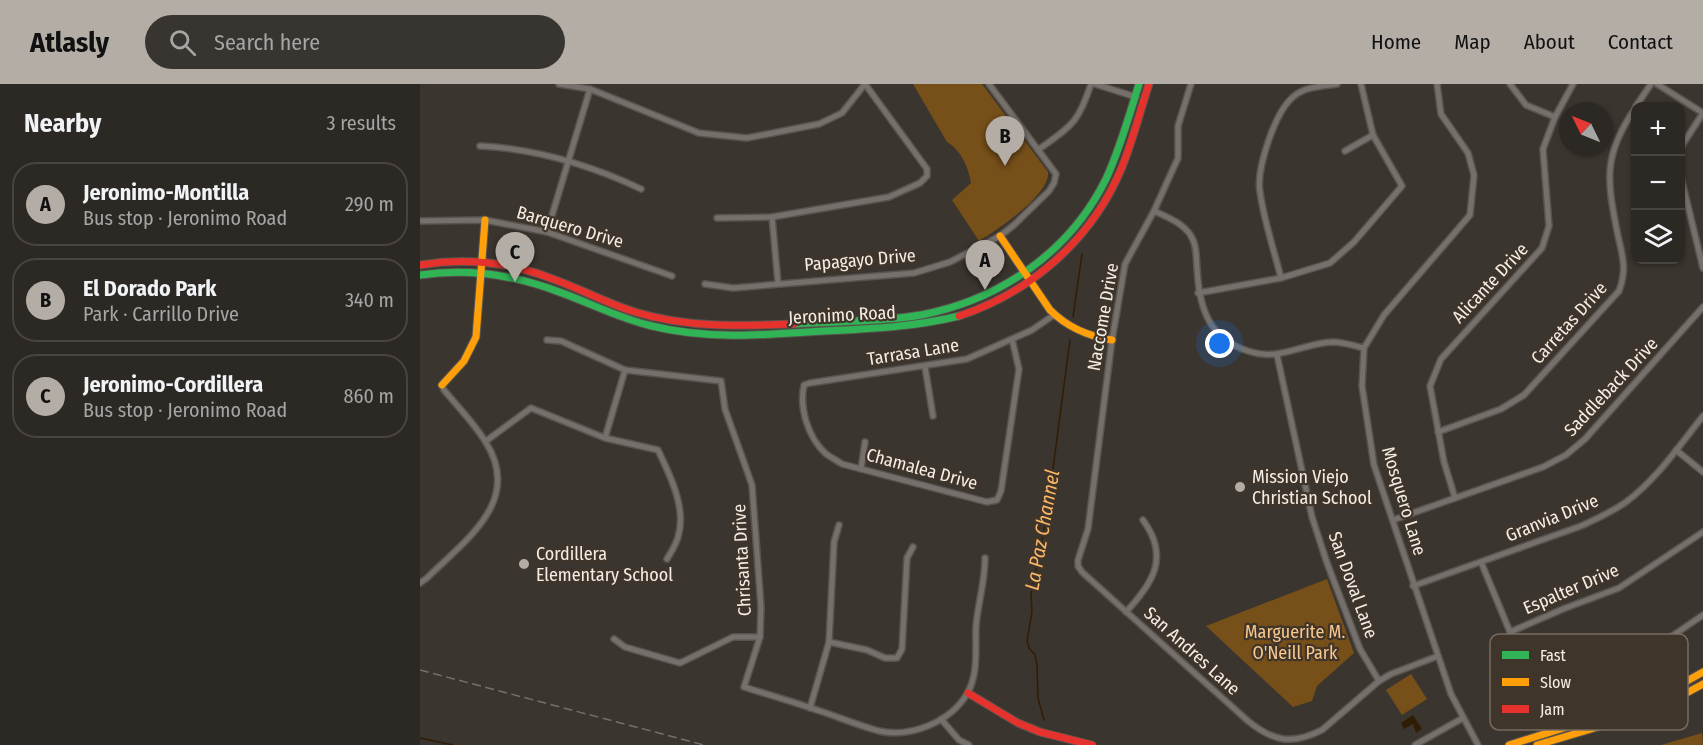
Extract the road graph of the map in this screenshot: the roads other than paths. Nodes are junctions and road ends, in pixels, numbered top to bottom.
1 (559, 84) edge
2 (865, 84) edge
3 (1093, 84) edge
4 (1139, 84) edge
5 (1149, 84) edge
6 (1191, 84) edge
7 (1337, 84) edge
8 (1362, 84) edge
9 (1437, 84) edge
10 (1510, 84) edge
11 (1573, 84) edge
12 (1651, 84) edge
13 (1657, 84) edge
14 (992, 85) edge
15 (590, 89) junction
16 (1135, 96) junction
17 (1144, 100) junction
18 (1639, 102) edge
19 (1703, 113) edge
20 (1631, 116) edge
21 (1555, 117) junction
22 (1373, 135) junction
23 (1685, 141) edge
24 (480, 146) dead end
25 (1038, 150) junction
26 (1345, 151) dead end
27 (568, 160) junction
28 (641, 189) dead end
29 (1685, 194) edge
30 (1154, 210) junction
31 (772, 217) junction
32 (717, 218) dead end
33 (485, 220) junction
34 (420, 221) edge
35 (547, 232) junction
36 (1000, 236) junction
37 (481, 262) junction
38 (420, 265) edge
39 (1703, 268) edge
40 (480, 273) junction
41 (1025, 273) junction
42 (420, 275) edge
43 (672, 276) dead end
44 (1281, 278) junction
45 (1030, 282) junction
46 (778, 283) junction
47 (705, 284) dead end
48 (1198, 293) junction
49 (1703, 307) edge
50 (1054, 315) junction
51 (1012, 339) junction
52 (547, 340) dead end
53 (1112, 340) junction
54 (1364, 348) junction
55 (1276, 355) junction
56 (925, 367) junction
57 (626, 370) junction
58 (442, 385) joint
59 (804, 386) joint
60 (933, 416) dead end
61 (1703, 416) edge
62 (1438, 432) junction
63 (605, 438) junction
64 (486, 441) junction
65 (865, 442) dead end
66 (1676, 450) junction
67 (861, 469) junction
68 (1703, 472) edge
69 (1455, 498) junction
70 (1143, 520) dead end
71 (1393, 520) junction
72 (839, 525) dead end
73 (1703, 532) edge
74 (914, 547) dead end
75 (985, 558) dead end
76 (667, 559) dead end
77 (1481, 562) junction
78 (1078, 566) joint
79 (420, 583) edge
80 (1413, 586) junction
81 (1126, 612) junction
82 (1703, 615) edge
83 (1510, 632) joint
84 (1675, 634) edge
85 (760, 636) junction
86 (614, 639) dead end
87 (829, 642) junction
88 (1438, 656) junction
89 (1703, 672) edge
90 (1379, 681) junction
91 (1688, 681) edge
92 (1703, 684) edge
93 (1688, 692) edge
94 (968, 693) junction
95 (810, 708) junction
96 (1463, 718) junction
97 (942, 719) junction
98 (1554, 730) edge
99 (1588, 730) edge
100 (969, 745) edge
101 (1092, 745) edge
102 (1415, 745) edge
103 (1478, 745) edge
104 (1509, 745) edge
105 (1537, 745) edge

1 - 15 street
2 - 15 street
2 - 31 street
3 - 16 street
3 - 25 street
4 - 16 main road, Jeronimo Road
5 - 17 main road, Jeronimo Road
6 - 30 street, Naccome Drive
7 - 44 street
8 - 22 street
9 - 54 street, Mosquero Lane
10 - 21 street
11 - 21 street, Alicante Drive
12 - 18 street, Carretas Drive
13 - 19 street
14 - 25 street
15 - 27 street
16 - 17 street
16 - 41 main road, Jeronimo Road
17 - 45 main road, Jeronimo Road
19 - 23 street
20 - 62 street, Carretas Drive
21 - 62 street, Alicante Drive
22 - 26 street
22 - 44 street
24 - 27 street
25 - 36 street, Papagayo Drive
27 - 28 street
27 - 35 street
29 - 39 street
30 - 48 street
30 - 53 street, Naccome Drive
31 - 32 street
31 - 46 street
33 - 34 street, Barquero Drive
33 - 35 street, Barquero Drive
33 - 37 main road
35 - 43 street, Barquero Drive
36 - 41 main road
36 - 46 street, Papagayo Drive
37 - 38 main road, Jeronimo Road
37 - 40 main road
37 - 41 main road, Jeronimo Road
40 - 42 main road, Jeronimo Road
40 - 45 main road, Jeronimo Road
40 - 58 main road
41 - 45 main road
44 - 48 street
45 - 50 main road
46 - 47 street, Papagayo Drive
48 - 55 street
49 - 69 street, Saddleback Drive
50 - 51 street, Tarrasa Lane
50 - 53 main road
51 - 56 street, Tarrasa Lane
51 - 67 street, Chamalea Drive
52 - 57 street, Chrisanta Drive
53 - 78 street, Naccome Drive
54 - 55 street
54 - 71 street, Mosquero Lane
55 - 90 street, San Doval Lane
56 - 59 street, Tarrasa Lane
56 - 60 street
57 - 63 street
57 - 85 street, Chrisanta Drive
58 - 64 street
59 - 67 street, Chamalea Drive
61 - 66 street, Granvia Drive
62 - 69 street, Alicante Drive
63 - 64 street
63 - 76 street
64 - 79 street
65 - 67 street
66 - 68 street
66 - 77 street, Granvia Drive
69 - 71 street, Saddleback Drive
70 - 81 street
71 - 80 street, Mosquero Lane
72 - 87 street
73 - 83 street, Espalter Drive
74 - 87 street
75 - 94 street
77 - 80 street, Granvia Drive
77 - 83 street
78 - 81 street, San Andres Lane
80 - 88 street, Mosquero Lane
81 - 90 street, San Andres Lane
82 - 84 street
85 - 86 street
85 - 95 street, Chrisanta Drive
87 - 95 street
88 - 90 street
88 - 96 street, Mosquero Lane
89 - 91 main road
92 - 93 main road
94 - 97 street, Chrisanta Drive
94 - 101 main road
95 - 97 street, Chrisanta Drive
96 - 102 street
96 - 103 street, Mosquero Lane
97 - 100 street
98 - 104 main road
99 - 105 main road

